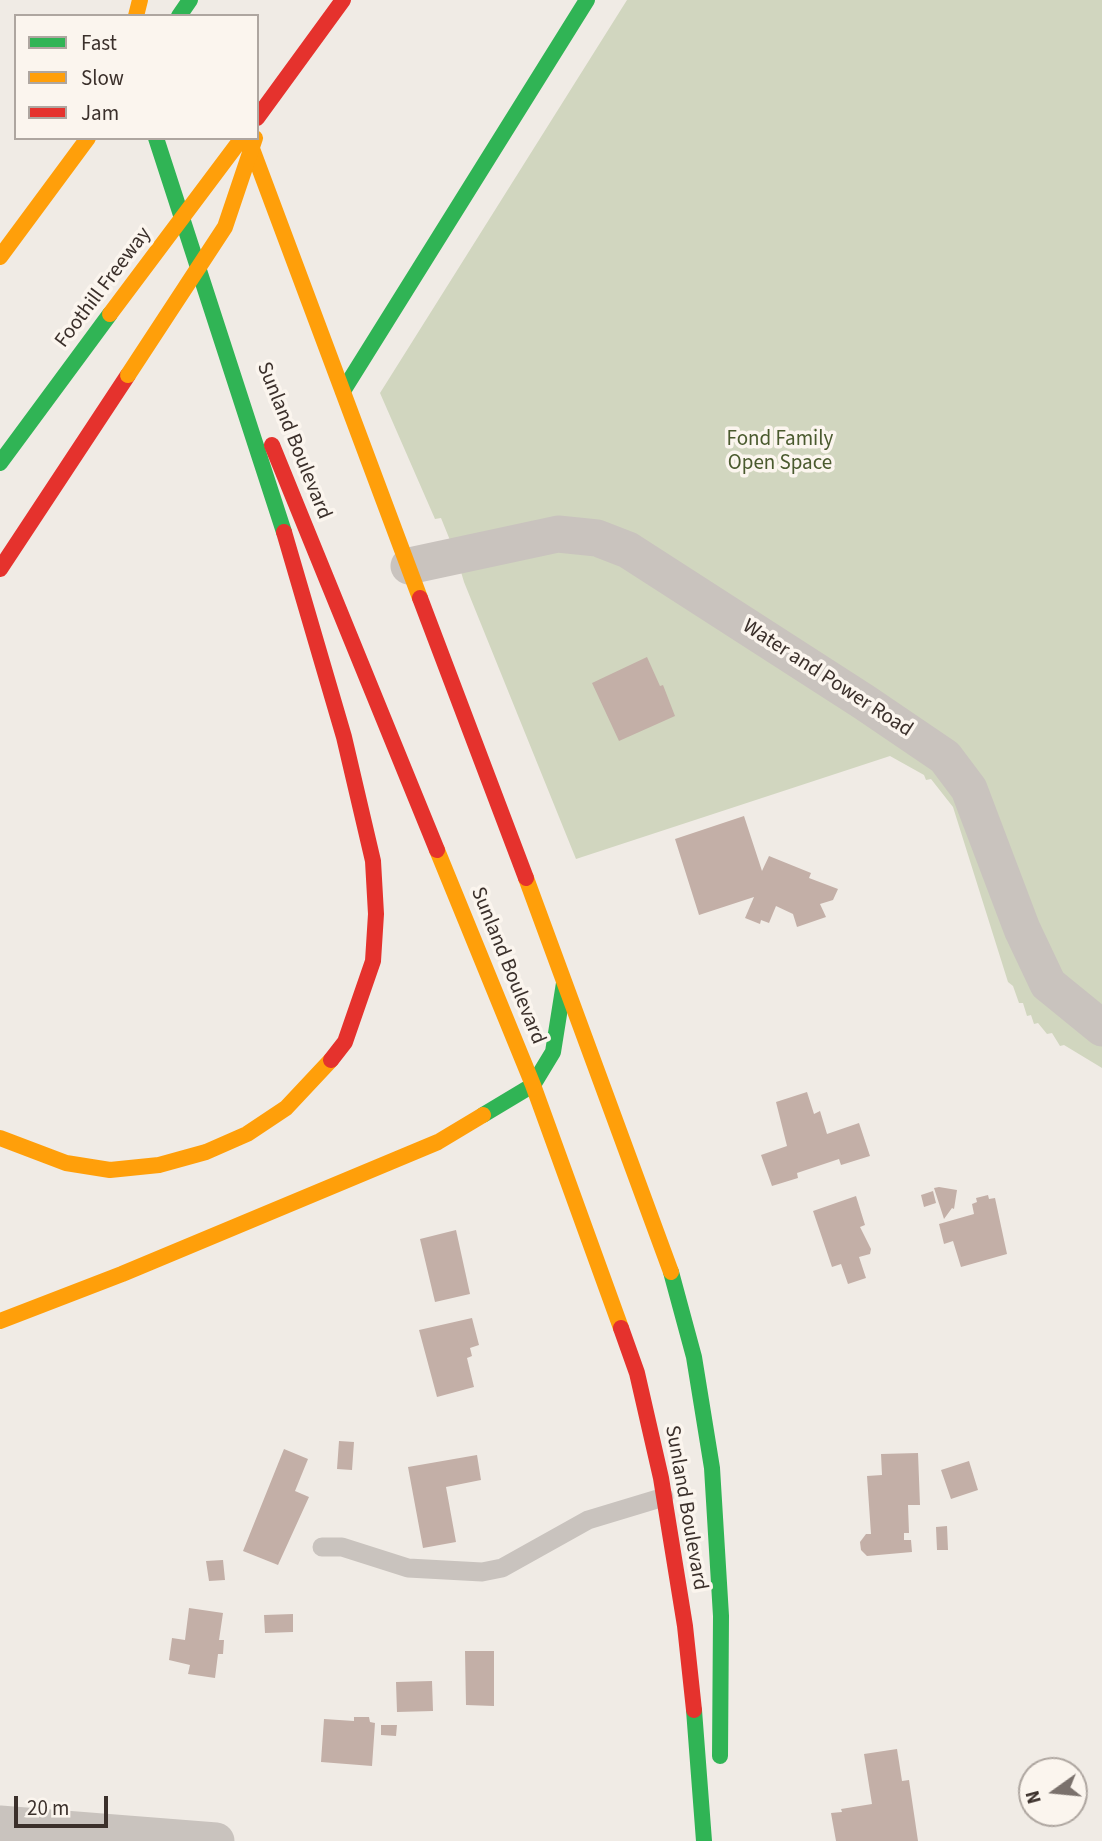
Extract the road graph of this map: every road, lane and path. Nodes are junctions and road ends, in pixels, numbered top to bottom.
1 (140, 0) edge
2 (343, 0) edge
3 (587, 0) edge
4 (199, 3) edge
5 (127, 13) edge
6 (182, 14) edge
7 (262, 111) edge
8 (87, 140) edge
9 (157, 140) edge
10 (157, 140) edge
11 (240, 140) edge
12 (249, 140) edge
13 (254, 140) edge
14 (0, 257) edge
15 (343, 391) junction
16 (0, 463) edge
17 (410, 566) junction
18 (0, 569) edge
19 (564, 983) junction
20 (1102, 1028) edge
21 (533, 1085) junction
22 (0, 1138) edge
23 (0, 1321) edge
24 (664, 1497) junction
25 (322, 1547) dead end
26 (720, 1771) dead end
27 (717, 1794) dead end
28 (0, 1824) edge
29 (216, 1841) edge
30 (704, 1841) edge
31 (710, 1841) edge

1 - 5 main road
2 - 7 main road
3 - 15 main road
4 - 6 main road
8 - 14 main road
9 - 21 main road, Sunland Boulevard
10 - 22 main road
11 - 16 main road, Foothill Freeway, bridge
12 - 15 main road, Sunland Boulevard
13 - 18 main road, bridge
15 - 17 main road, Sunland Boulevard
17 - 19 main road, Sunland Boulevard
17 - 20 street, Water and Power Road
19 - 21 main road
19 - 26 main road, Sunland Boulevard
21 - 23 main road
21 - 24 main road, Sunland Boulevard
24 - 25 lane
24 - 30 main road, Sunland Boulevard
27 - 31 main road
28 - 29 street

